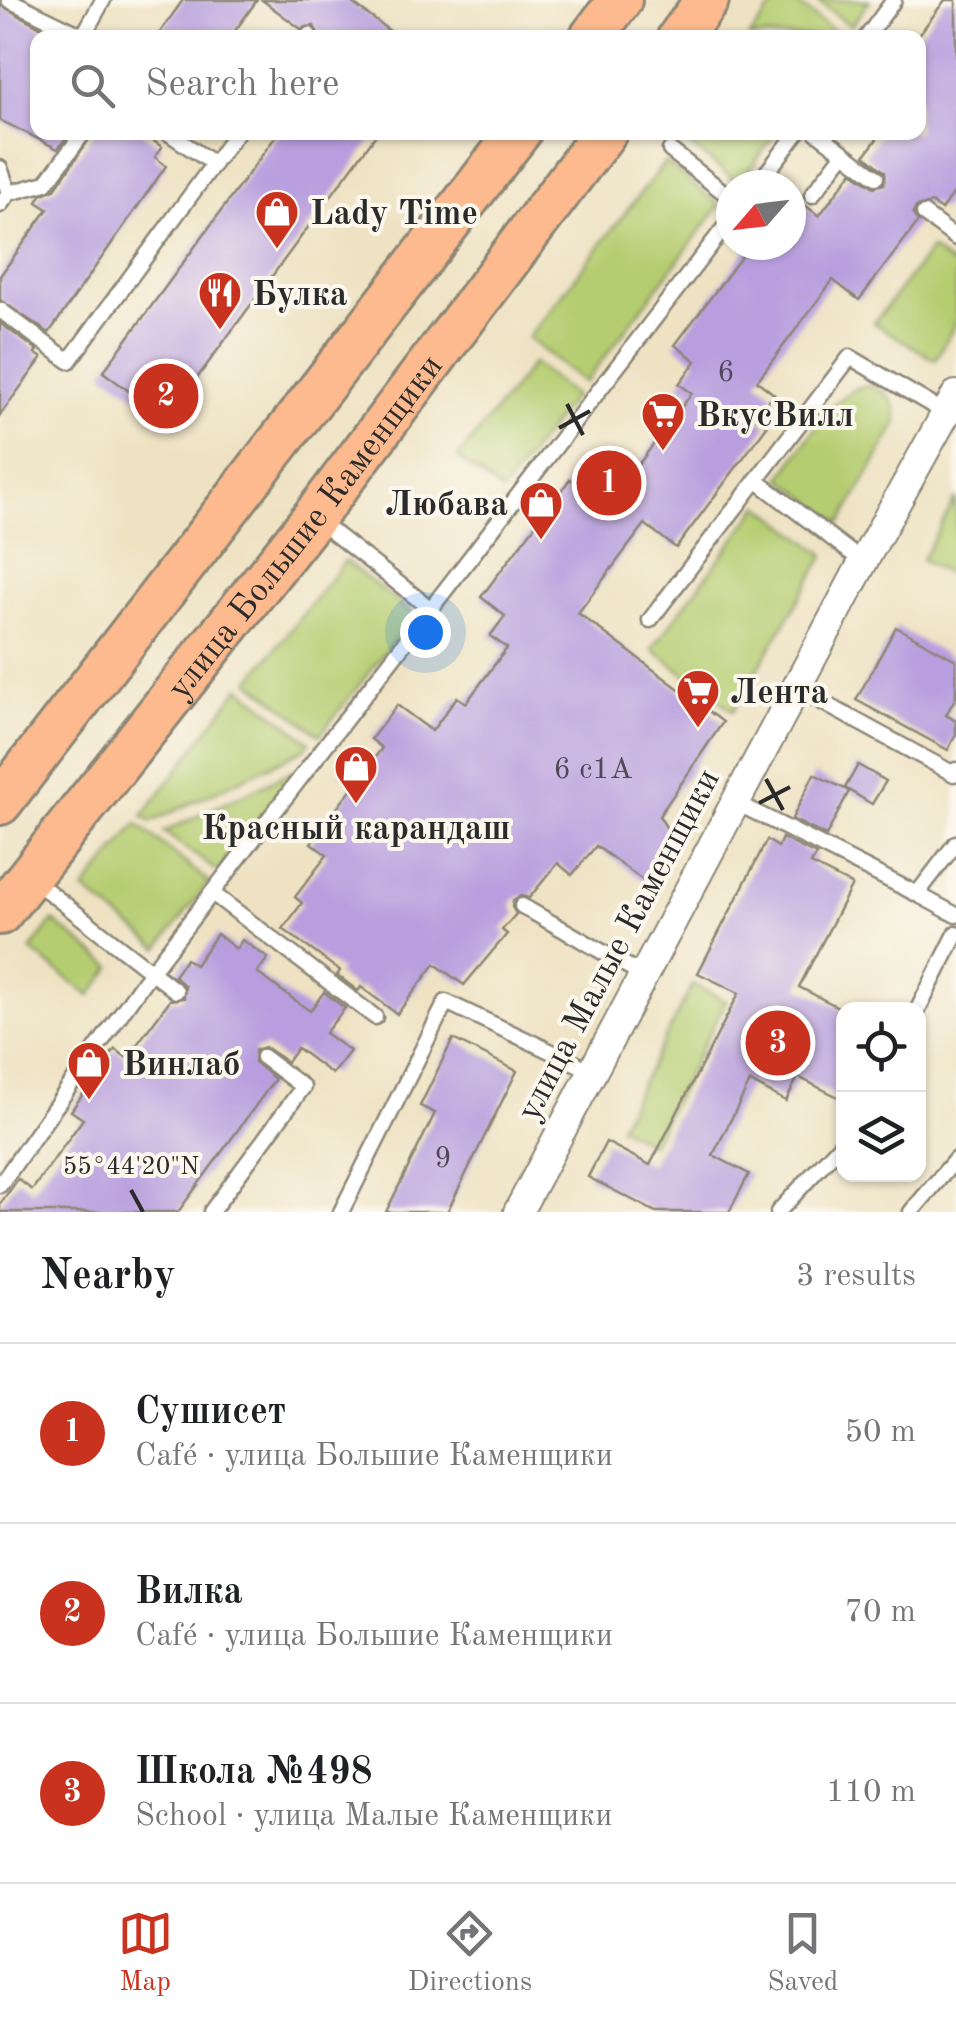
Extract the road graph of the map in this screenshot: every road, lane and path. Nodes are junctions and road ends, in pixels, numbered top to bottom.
1 (9, 0) edge
2 (103, 0) edge
3 (620, 0) edge
4 (894, 0) edge
5 (71, 30) edge
6 (86, 30) edge
7 (598, 30) edge
8 (872, 30) edge
9 (78, 140) edge
10 (179, 140) edge
11 (231, 140) edge
12 (512, 140) edge
13 (599, 140) edge
14 (792, 140) edge
15 (827, 140) edge
16 (670, 150) dead end
17 (844, 153) junction
18 (214, 164) junction
19 (0, 168) edge
20 (769, 170) edge
21 (876, 177) dead end
22 (716, 186) edge
23 (812, 196) dead end
24 (4, 199) edge
25 (924, 214) dead end
26 (716, 238) edge
27 (956, 238) edge
28 (0, 310) edge
29 (953, 409) edge
30 (756, 480) junction
31 (314, 517) junction
32 (863, 562) junction
33 (431, 609) junction
34 (650, 620) dead end
35 (796, 688) junction
36 (956, 770) edge
37 (735, 802) junction
38 (0, 803) edge
39 (956, 843) edge
40 (30, 877) junction
41 (212, 893) junction
42 (917, 894) junction
43 (522, 906) dead end
44 (0, 913) edge
45 (956, 915) edge
46 (956, 934) edge
47 (151, 972) junction
48 (643, 975) junction
49 (176, 991) dead end
50 (922, 1002) edge
51 (375, 1016) dead end
52 (263, 1057) dead end
53 (592, 1071) junction
54 (836, 1150) edge
55 (956, 1160) edge
56 (0, 1184) edge
57 (211, 1212) edge
58 (340, 1212) edge
59 (518, 1212) edge
60 (778, 1212) edge
61 (911, 1212) edge

1 - 5 lane
2 - 6 lane
3 - 7 main road
4 - 8 lane
9 - 24 lane
10 - 18 lane
11 - 18 lane
12 - 38 main road, улица Большие Каменщики
13 - 31 main road, улица Большие Каменщики
14 - 20 lane
15 - 17 lane
16 - 22 lane
17 - 21 lane
17 - 23 lane
18 - 28 lane
19 - 24 lane
25 - 27 lane
26 - 33 lane
29 - 30 lane
29 - 32 street, улица Малые Каменщики
30 - 32 lane
30 - 34 lane
31 - 33 lane
31 - 40 main road, улица Большие Каменщики
32 - 35 street, улица Малые Каменщики
33 - 41 lane
35 - 36 lane
35 - 37 street, улица Малые Каменщики
37 - 42 lane
37 - 48 street, улица Малые Каменщики
39 - 42 lane
40 - 44 main road, улица Большие Каменщики
40 - 47 lane
41 - 47 lane
41 - 51 lane
42 - 45 lane
43 - 48 lane
46 - 50 lane
47 - 49 lane
47 - 56 lane
48 - 53 street, улица Малые Каменщики
52 - 57 lane
53 - 58 lane
53 - 59 street, улица Малые Каменщики
54 - 60 lane
55 - 61 lane

